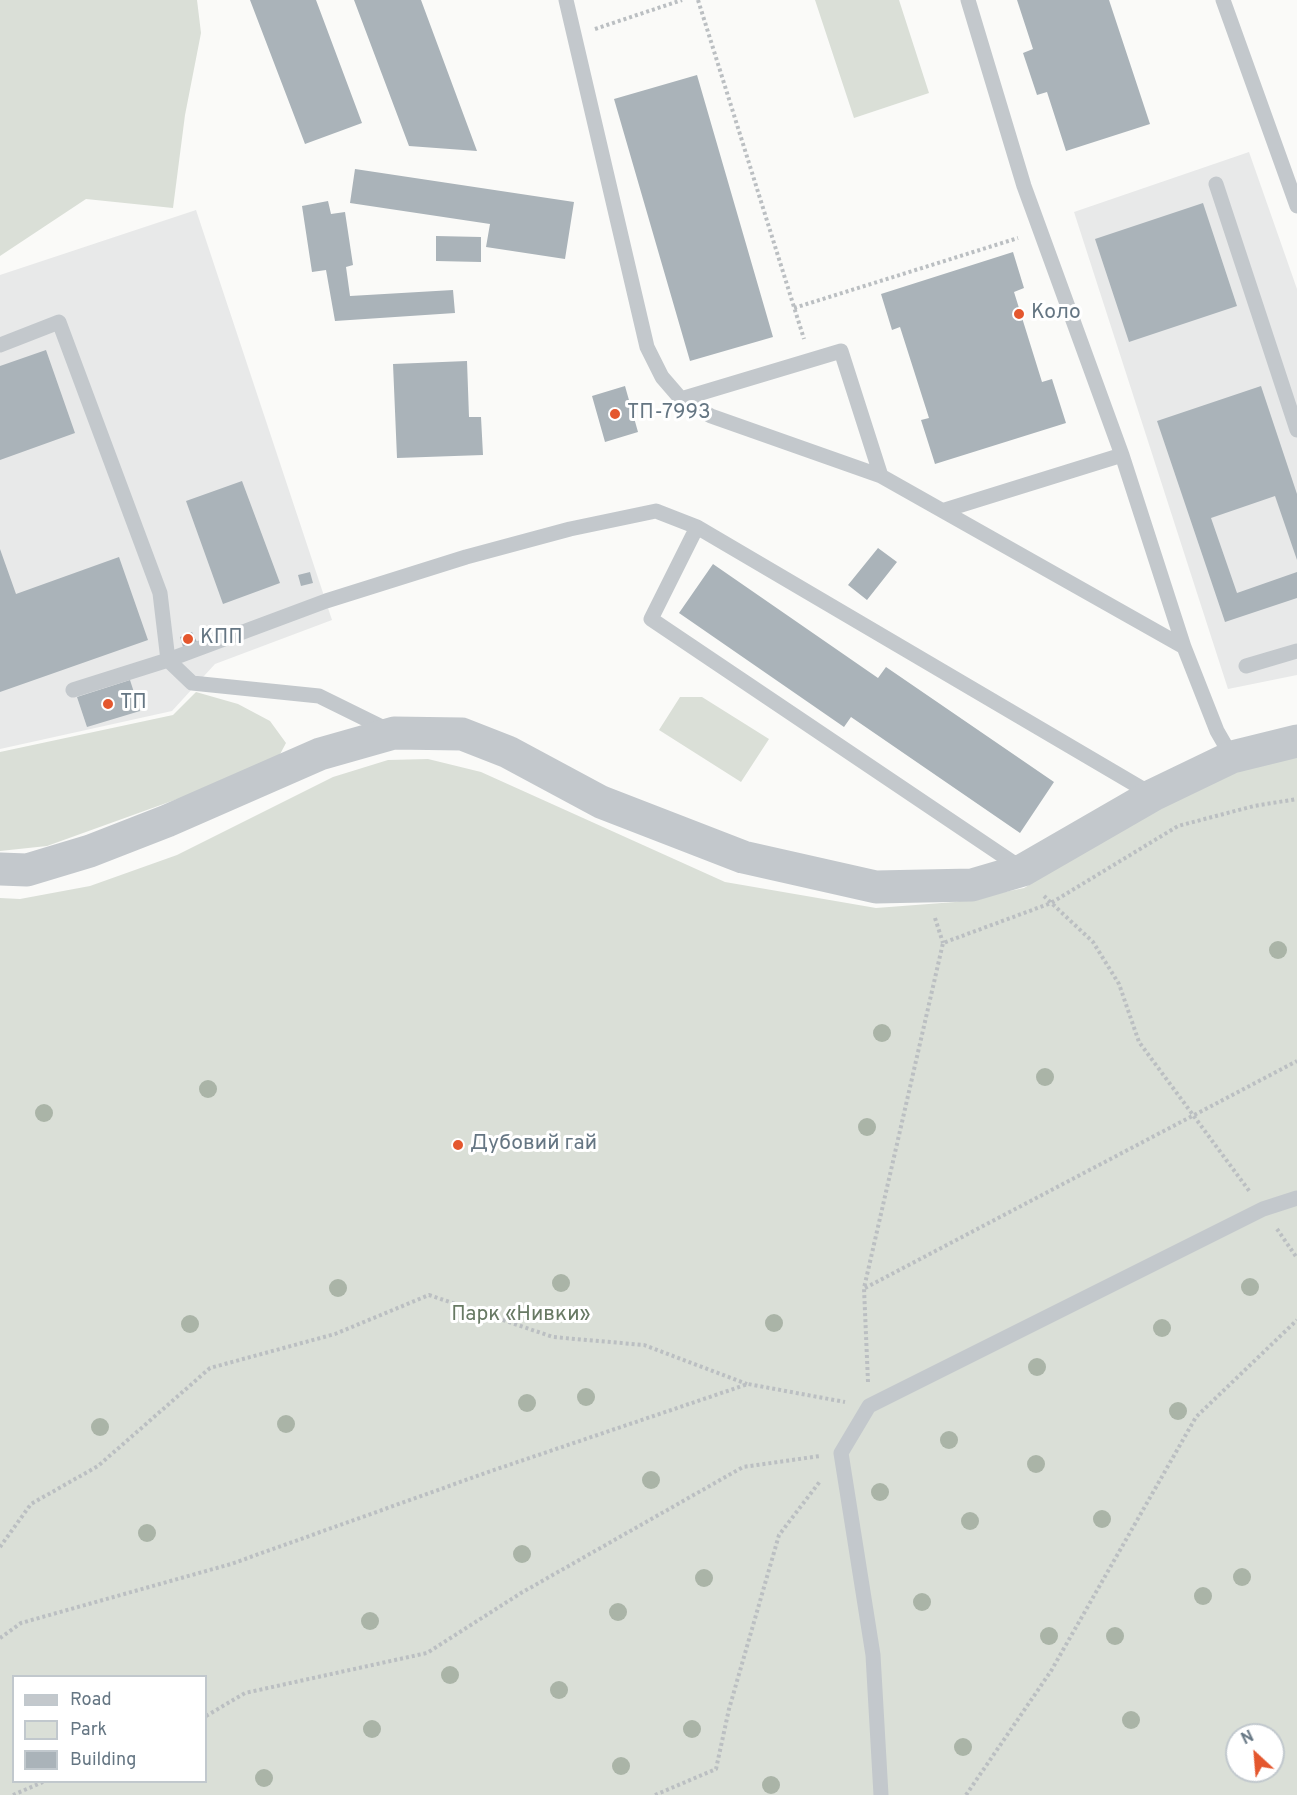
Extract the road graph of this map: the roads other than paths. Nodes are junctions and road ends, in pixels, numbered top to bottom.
1 (566, 0) edge
2 (968, 0) edge
3 (1223, 0) edge
4 (1216, 184) dead end
5 (1297, 206) edge
6 (0, 345) edge
7 (681, 399) junction
8 (1297, 430) edge
9 (1122, 454) junction
10 (881, 476) junction
11 (945, 510) junction
12 (697, 527) junction
13 (1184, 647) junction
14 (1297, 651) edge
15 (168, 660) junction
16 (1245, 666) dead end
17 (73, 690) dead end
18 (394, 733) junction
19 (1297, 741) edge
20 (1232, 757) junction
21 (1153, 795) junction
22 (0, 869) edge
23 (1023, 870) junction
24 (1297, 1197) edge
25 (881, 1795) edge

1 - 7 lane
2 - 9 lane
3 - 5 lane
4 - 8 lane
6 - 15 lane
7 - 10 lane
7 - 10 lane
9 - 11 lane
9 - 13 lane
10 - 11 lane
11 - 13 lane
12 - 15 lane
12 - 21 lane
12 - 23 lane
13 - 20 lane
14 - 16 lane
15 - 17 lane
15 - 18 lane
18 - 22 street
18 - 23 street
19 - 20 street
20 - 21 street
21 - 23 street
24 - 25 lane

